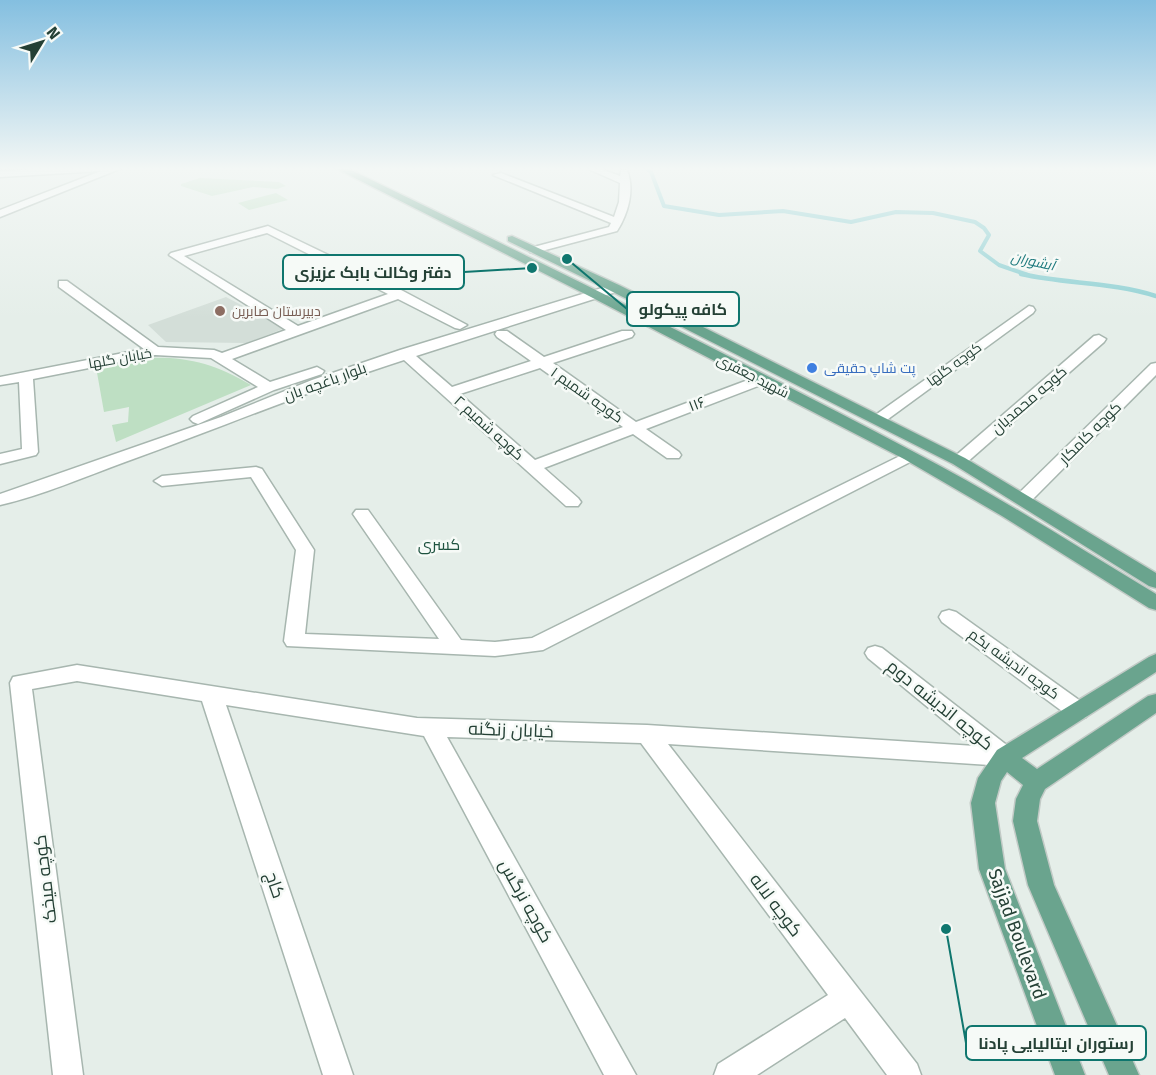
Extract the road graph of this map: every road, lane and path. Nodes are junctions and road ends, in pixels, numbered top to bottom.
1 (440, 218) edge
2 (468, 218) edge
3 (608, 218) edge
4 (620, 218) edge
5 (618, 222) junction
6 (534, 250) junction
7 (63, 284) dead end
8 (585, 291) junction
9 (399, 294) junction
10 (1029, 310) dead end
11 (460, 325) junction
12 (297, 331) junction
13 (502, 334) dead end
14 (627, 334) dead end
15 (1099, 339) dead end
16 (154, 351) junction
17 (405, 353) junction
18 (221, 358) junction
19 (542, 362) junction
20 (1156, 367) edge
21 (26, 376) junction
22 (761, 380) junction
23 (0, 381) edge
24 (269, 387) junction
25 (450, 393) junction
26 (879, 419) junction
27 (634, 428) junction
28 (673, 455) dead end
29 (910, 456) junction
30 (0, 459) edge
31 (959, 461) junction
32 (532, 467) junction
33 (59, 481) junction
34 (162, 481) dead end
35 (1023, 499) junction
36 (0, 500) edge
37 (572, 502) dead end
38 (362, 514) dead end
39 (1156, 582) edge
40 (1156, 603) edge
41 (949, 617) dead end
42 (454, 647) junction
43 (876, 653) dead end
44 (1156, 662) edge
45 (21, 683) joint
46 (211, 694) junction
47 (1156, 702) edge
48 (1078, 711) junction
49 (431, 728) junction
50 (647, 734) junction
51 (1005, 757) junction
52 (1036, 782) junction
53 (848, 999) junction
54 (336, 1074) edge
55 (68, 1075) edge
56 (621, 1075) edge
57 (729, 1075) edge
58 (906, 1075) edge
59 (1070, 1075) edge
60 (1124, 1075) edge

1 - 8 main road, شهید جعفری
2 - 6 main road, شهید جعفری
3 - 5 street
4 - 5 street
5 - 6 street
6 - 8 main road, شهید جعفری
7 - 16 street
8 - 11 street, بلوار باغچه بان
8 - 17 street, بلوار باغچه بان
8 - 22 main road, شهید جعفری
8 - 26 main road, شهید جعفری
9 - 11 street
9 - 12 street
9 - 12 street
10 - 26 street, کوچه گلها
11 - 24 street, بلوار باغچه بان
12 - 18 street
13 - 19 street, کوچه شمیم ۱
14 - 19 street
15 - 31 street, کوچه محمدیان
16 - 18 street, خیابان گلها
16 - 21 street, خیابان گلها
17 - 25 street, کوچه شمیم ۲
17 - 33 street, بلوار باغچه بان
18 - 24 street, خیابان گلها
19 - 25 street
19 - 27 street, کوچه شمیم ۱
20 - 35 street, کوچه کامکار
21 - 23 street, خیابان گلها
21 - 30 street
22 - 27 street, ۱۱۶
22 - 29 main road, شهید جعفری
24 - 33 street, بلوار باغچه بان
25 - 32 street, کوچه شمیم ۲
26 - 31 main road, شهید جعفری
27 - 28 street, کوچه شمیم ۱
27 - 32 street, ۱۱۶
29 - 40 main road, شهید جعفری
29 - 42 street
31 - 35 main road, شهید جعفری
32 - 37 street, کوچه شمیم ۲
33 - 36 street, بلوار باغچه بان
34 - 42 street
35 - 39 main road, شهید جعفری
38 - 42 street
41 - 48 street, کوچه اندیشه یکم
43 - 51 street, کوچه اندیشه دوم
44 - 48 main road, Sajjad Boulevard
45 - 46 street, خیابان زنگنه
45 - 55 street, کوچه میخک
46 - 49 street, خیابان زنگنه
46 - 54 street, کاج
47 - 52 main road
48 - 51 main road, Sajjad Boulevard
49 - 50 street, خیابان زنگنه
49 - 56 street, کوچه نرگس
50 - 51 street, خیابان زنگنه
50 - 53 street, کوچه لاله
51 - 52 main road
51 - 59 main road, Sajjad Boulevard
52 - 60 main road
53 - 57 street
53 - 58 street, کوچه لاله

